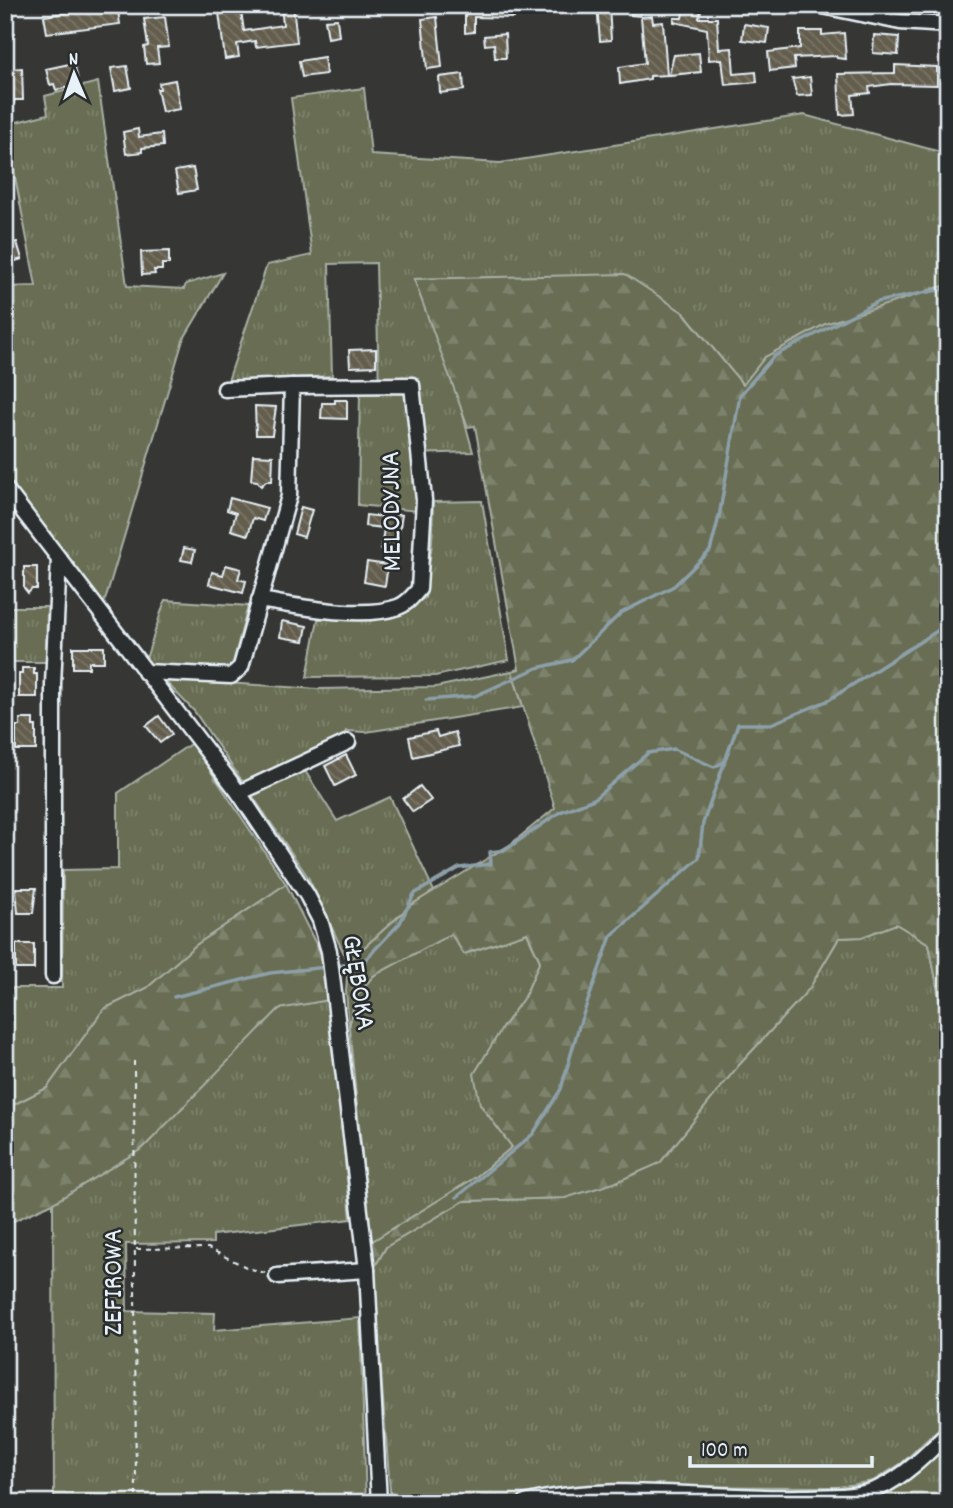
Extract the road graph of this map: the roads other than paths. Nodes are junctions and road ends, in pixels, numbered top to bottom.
1 (818, 5) edge
2 (948, 25) edge
3 (292, 386) junction
4 (225, 389) dead end
5 (5, 488) edge
6 (59, 559) junction
7 (260, 600) junction
8 (145, 672) junction
9 (348, 742) dead end
10 (239, 793) junction
11 (53, 976) dead end
12 (367, 1270) junction
13 (277, 1276) road end
14 (948, 1433) edge
15 (379, 1503) edge
16 (525, 1503) edge

1 - 2 street
3 - 4 street, MELODYJNA
3 - 7 street
3 - 7 street, MELODYJNA
5 - 6 street, GŁĘBOKA
6 - 8 street, GŁĘBOKA
6 - 11 street
7 - 8 street
8 - 10 street, GŁĘBOKA
9 - 10 street
10 - 12 street, GŁĘBOKA
12 - 13 street
12 - 15 street, GŁĘBOKA
14 - 16 street

